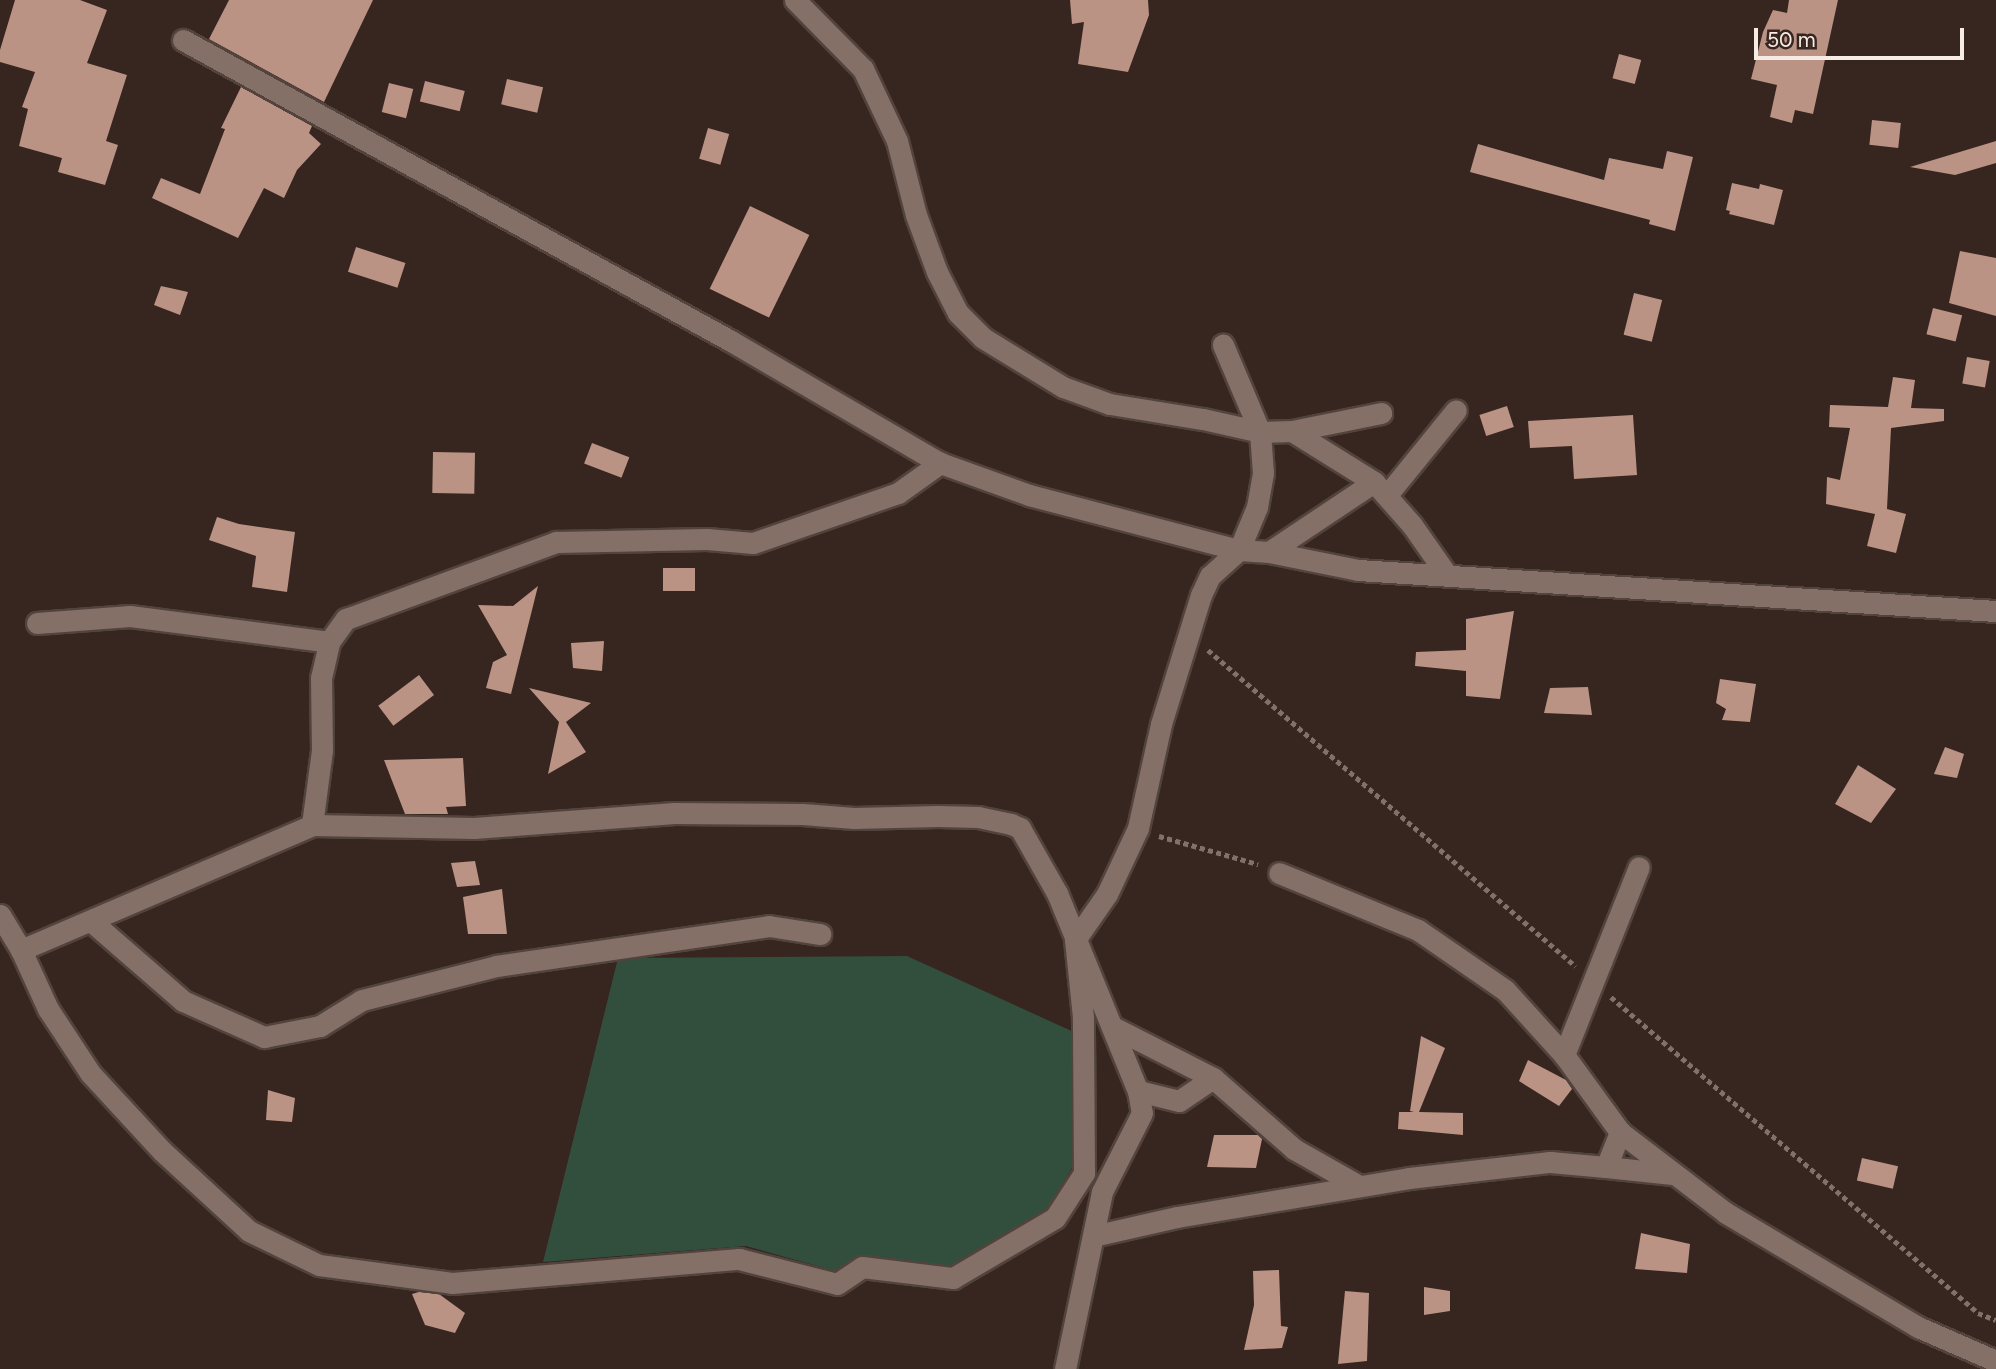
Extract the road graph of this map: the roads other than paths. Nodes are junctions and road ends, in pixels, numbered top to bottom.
1 (795, 0) edge
2 (183, 40) dead end
3 (1223, 345) dead end
4 (1456, 410) dead end
5 (1381, 414) dead end
6 (1292, 431) junction
7 (1260, 432) junction
8 (940, 463) junction
9 (1381, 489) junction
10 (1239, 550) junction
11 (1269, 552) junction
12 (1447, 575) junction
13 (1996, 611) edge
14 (37, 623) dead end
15 (329, 642) junction
16 (312, 825) junction
17 (1640, 867) dead end
18 (1279, 873) road end
19 (0, 915) edge
20 (91, 921) junction
21 (820, 934) dead end
22 (1075, 940) junction
23 (21, 950) junction
24 (1113, 1027) junction
25 (1564, 1055) junction
26 (1213, 1078) junction
27 (1138, 1091) junction
28 (1620, 1132) junction
29 (1606, 1167) junction
30 (1675, 1174) junction
31 (1359, 1186) junction
32 (1093, 1236) junction
33 (1996, 1361) edge
34 (1065, 1369) edge

1 - 7 street
2 - 8 street
3 - 7 street
4 - 9 street
5 - 6 street
6 - 7 street
6 - 9 street
7 - 10 street
8 - 10 street
8 - 15 street
9 - 11 street
9 - 12 street
10 - 11 street
10 - 22 street
11 - 12 street
12 - 13 street
14 - 15 street
15 - 16 street
16 - 20 street
16 - 22 street
17 - 25 street
18 - 25 street
19 - 23 street
20 - 21 street
20 - 23 street
22 - 23 street
22 - 24 street
24 - 26 street
24 - 27 street
25 - 28 street
26 - 27 street
26 - 31 street
27 - 32 street
28 - 29 street
28 - 30 street
29 - 30 street
29 - 31 street
30 - 33 street
31 - 32 street
32 - 34 street

